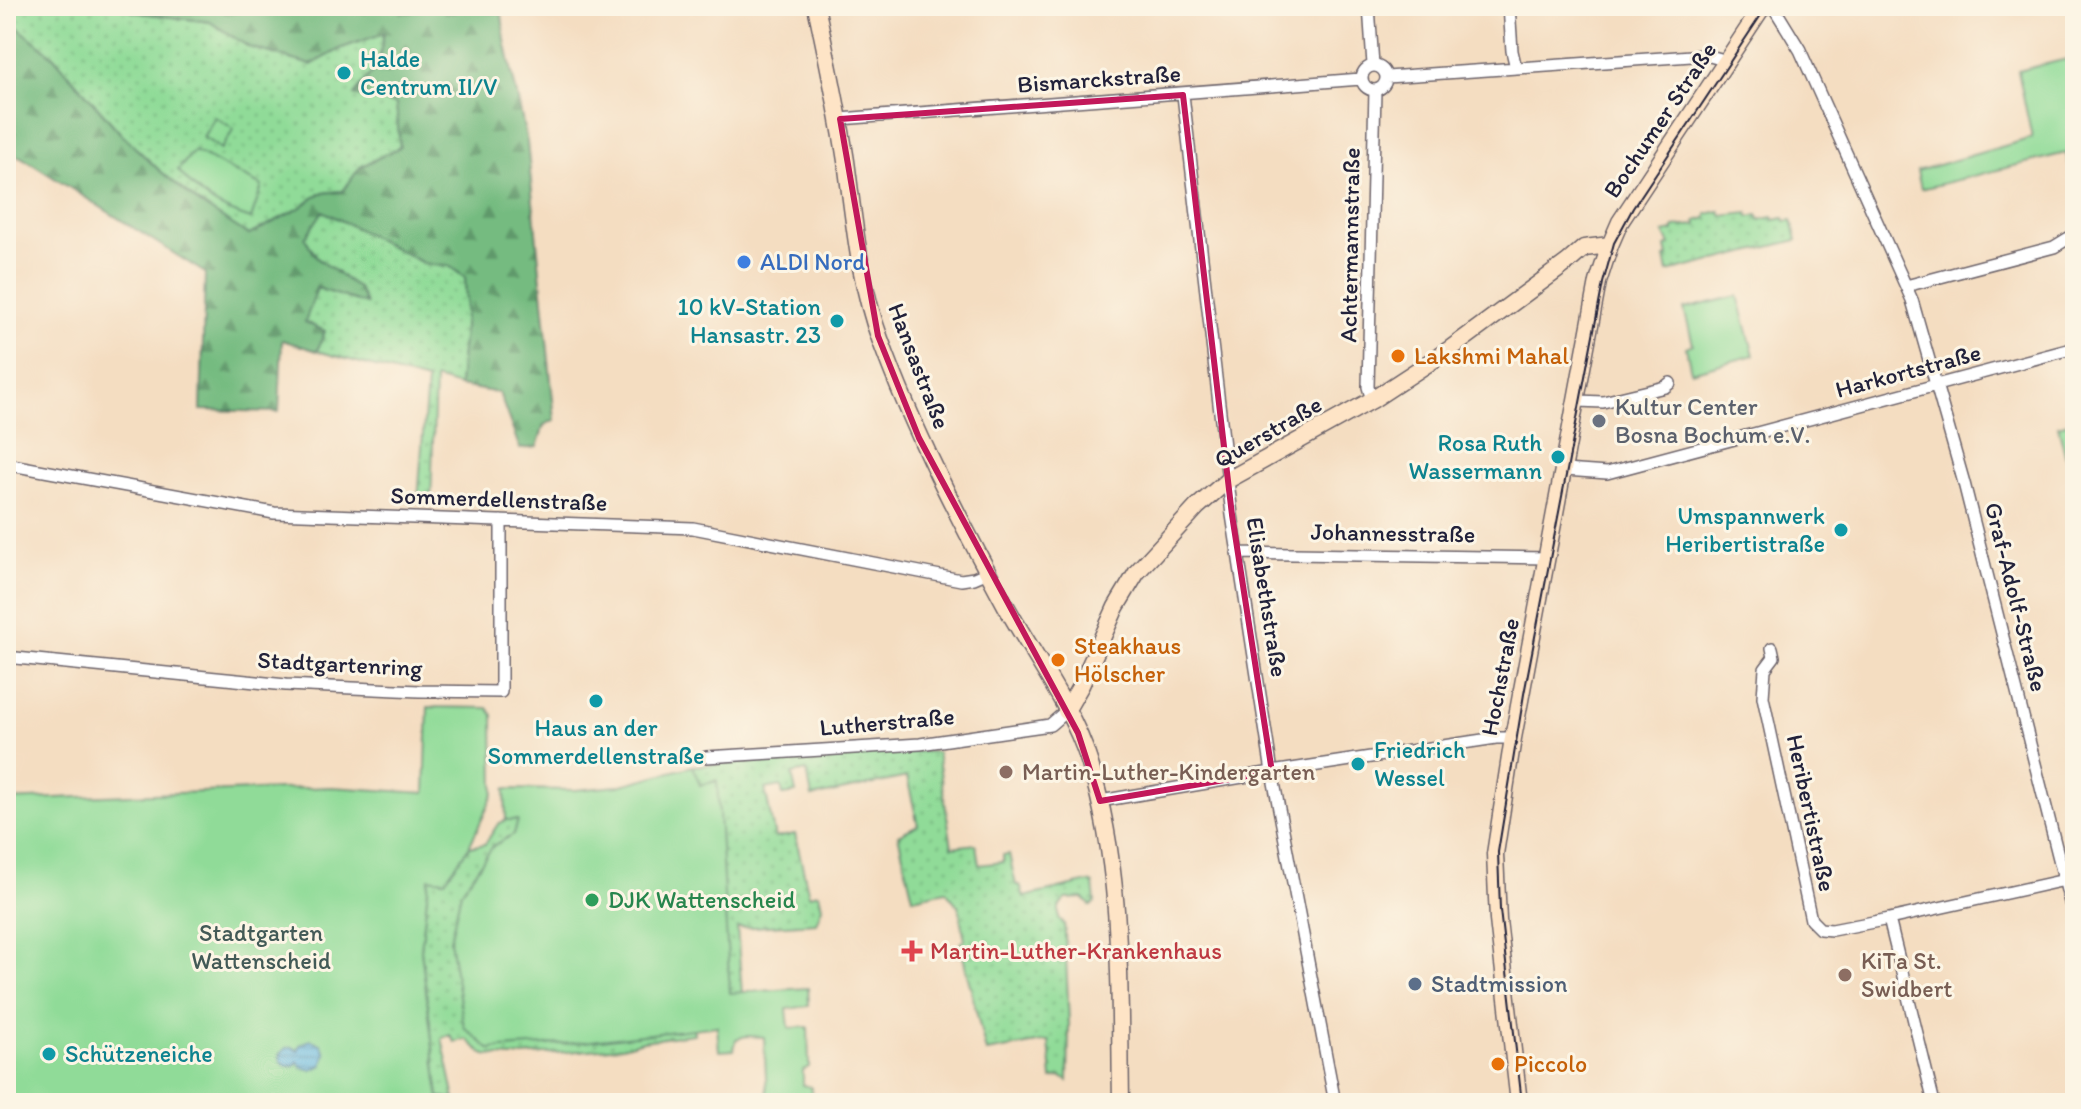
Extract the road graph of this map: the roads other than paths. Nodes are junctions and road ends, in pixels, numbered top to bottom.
1 (816, 6) edge
2 (1369, 6) edge
3 (1509, 6) edge
4 (1763, 6) edge
5 (1773, 6) edge
6 (1728, 61) junction
7 (1373, 65) junction
8 (1516, 68) junction
9 (1387, 77) junction
10 (1361, 79) junction
11 (1375, 90) junction
12 (1183, 95) junction
13 (840, 119) junction
14 (2072, 236) dead end
15 (1610, 245) junction
16 (1568, 262) junction
17 (1603, 265) junction
18 (1906, 286) junction
19 (2075, 348) edge
20 (1670, 383) dead end
21 (1937, 386) junction
22 (1372, 400) junction
23 (1578, 401) junction
24 (6, 464) edge
25 (1565, 470) junction
26 (1228, 480) junction
27 (501, 521) junction
28 (1237, 553) junction
29 (1547, 558) junction
30 (988, 572) junction
31 (1772, 648) dead end
32 (6, 657) edge
33 (1066, 711) junction
34 (1513, 738) junction
35 (706, 757) dead end
36 (1272, 772) junction
37 (1100, 801) junction
38 (2065, 880) junction
39 (1889, 919) junction
40 (2075, 922) edge
41 (2075, 1101) edge
42 (1121, 1103) edge
43 (1335, 1103) edge
44 (1519, 1103) edge
45 (1934, 1103) edge
46 (2063, 1103) edge

1 - 13 street, Hansastraße
2 - 7 street
3 - 8 street
4 - 6 street, Bochumer Straße
5 - 18 street, Graf-Adolf-Straße
6 - 8 street
6 - 15 street, Bochumer Straße
7 - 9 street
7 - 10 street
8 - 9 street
9 - 11 street
10 - 11 street
10 - 12 street, Bismarckstraße
11 - 22 street, Achtermannstraße
12 - 13 street, Bismarckstraße
12 - 26 street, Elisabethstraße
13 - 30 street, Hansastraße
14 - 18 street
15 - 16 street, Querstraße
15 - 17 street, Bochumer Straße
16 - 17 street
16 - 22 street, Querstraße
17 - 23 street, Hochstraße
18 - 21 street, Graf-Adolf-Straße
19 - 21 street, Harkortstraße
20 - 23 street
21 - 25 street, Harkortstraße
21 - 38 street, Graf-Adolf-Straße
22 - 26 street, Querstraße
23 - 25 street, Hochstraße
24 - 27 street, Sommerdellenstraße
25 - 29 street, Hochstraße
26 - 28 street, Elisabethstraße
26 - 33 street, Querstraße
27 - 30 street, Sommerdellenstraße
27 - 32 street, Stadtgartenring
28 - 29 street, Johannesstraße
28 - 36 street, Elisabethstraße
29 - 34 street, Hochstraße
30 - 33 street, Hansastraße
31 - 39 street, Heribertistraße
33 - 35 street, Lutherstraße
33 - 37 street, Hansastraße
34 - 36 street
34 - 44 street, Hochstraße
36 - 37 street
36 - 43 street, Elisabethstraße
37 - 42 street, Hansastraße
38 - 39 street, Heribertistraße
38 - 40 street, Graf-Adolf-Straße
39 - 45 street
41 - 46 street

